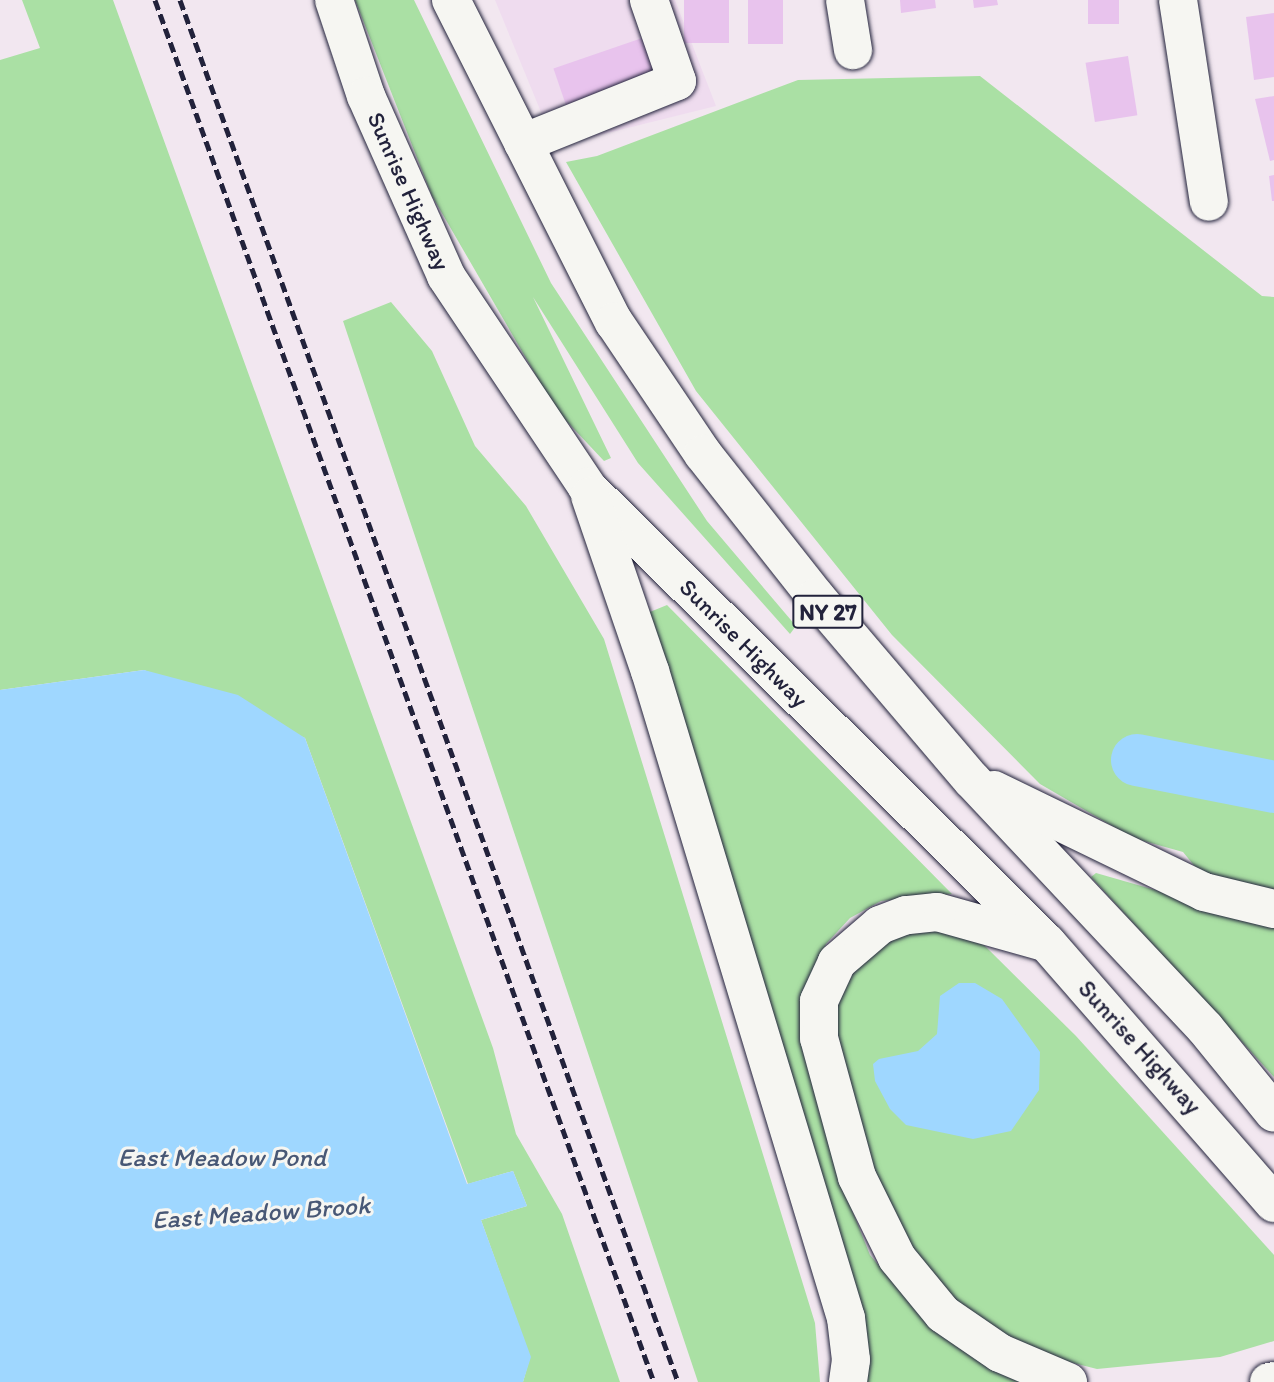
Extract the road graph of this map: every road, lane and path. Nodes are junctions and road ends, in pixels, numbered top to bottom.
1 (334, 0) edge
2 (451, 0) edge
3 (649, 0) edge
4 (845, 0) edge
5 (1178, 0) edge
6 (853, 50) dead end
7 (523, 144) junction
8 (1209, 202) dead end
9 (587, 487) junction
10 (972, 780) junction
11 (1274, 909) edge
12 (1047, 943) junction
13 (1274, 1113) edge
14 (1274, 1203) edge
15 (848, 1382) edge
16 (1068, 1382) edge

1 - 9 main road, Sunrise Highway
2 - 7 main road, NY 27
3 - 7 main road
4 - 6 main road
5 - 8 main road
7 - 10 main road, NY 27
9 - 12 main road, Sunrise Highway
9 - 15 main road
10 - 11 main road
10 - 13 main road, NY 27
12 - 14 main road, Sunrise Highway
12 - 16 main road

